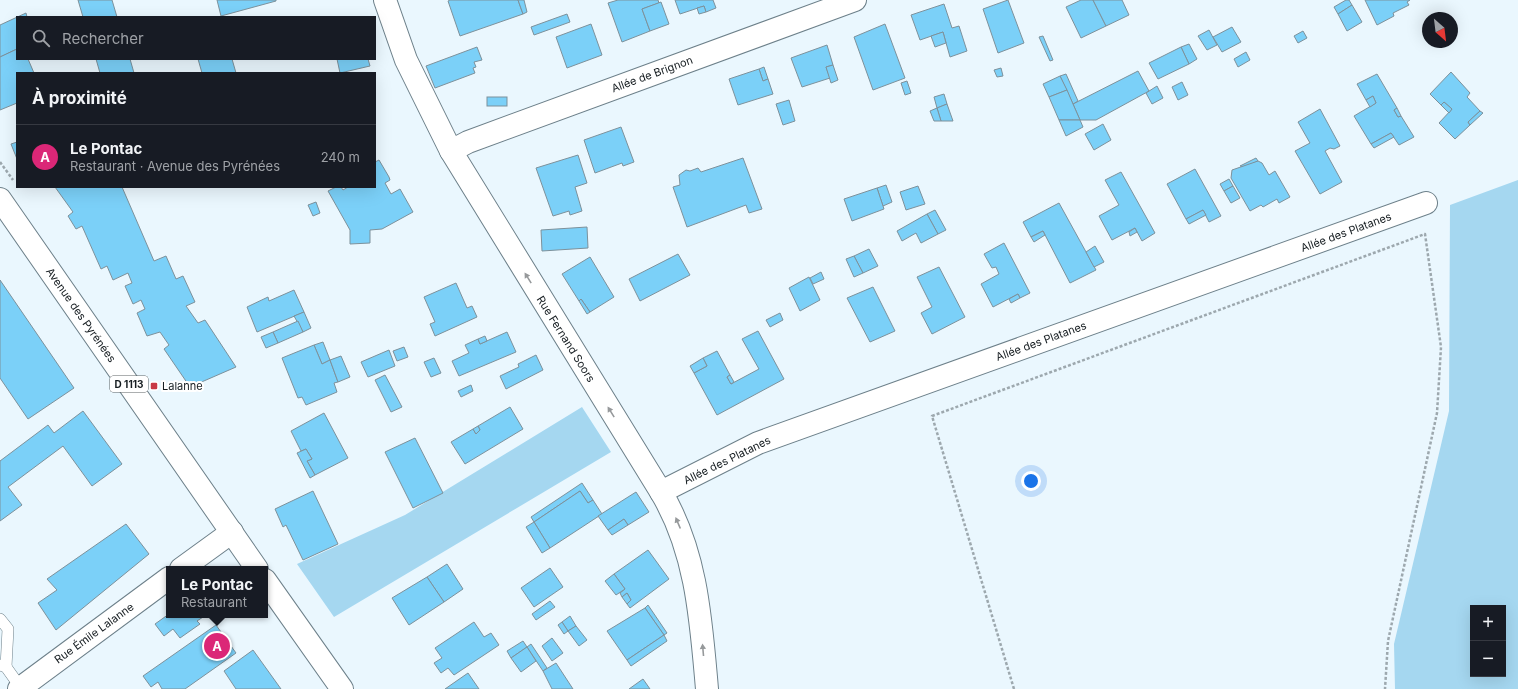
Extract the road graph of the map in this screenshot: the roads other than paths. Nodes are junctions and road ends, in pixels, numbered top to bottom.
1 (385, 0) edge
2 (855, 0) edge
3 (451, 152) junction
4 (0, 199) edge
5 (1426, 203) dead end
6 (661, 492) junction
7 (232, 532) junction
8 (185, 566) edge
9 (255, 566) edge
10 (166, 580) edge
11 (268, 584) edge
12 (0, 619) edge
13 (3, 666) edge
14 (20, 688) edge
15 (342, 689) edge
16 (707, 689) edge

1 - 3 street, Rue Fernand Soors
2 - 3 street, Allée de Brignon
6 -> 3 street, Rue Fernand Soors
4 - 7 street, Avenue des Pyrénées / D 1113
5 - 6 street, Allée des Platanes
16 -> 6 street, Rue Fernand Soors
7 - 8 street
7 - 9 street, Avenue des Pyrénées / D 1113
10 - 14 street, Rue Émile Lalanne
11 - 15 street
12 - 13 lane
13 - 14 lane

